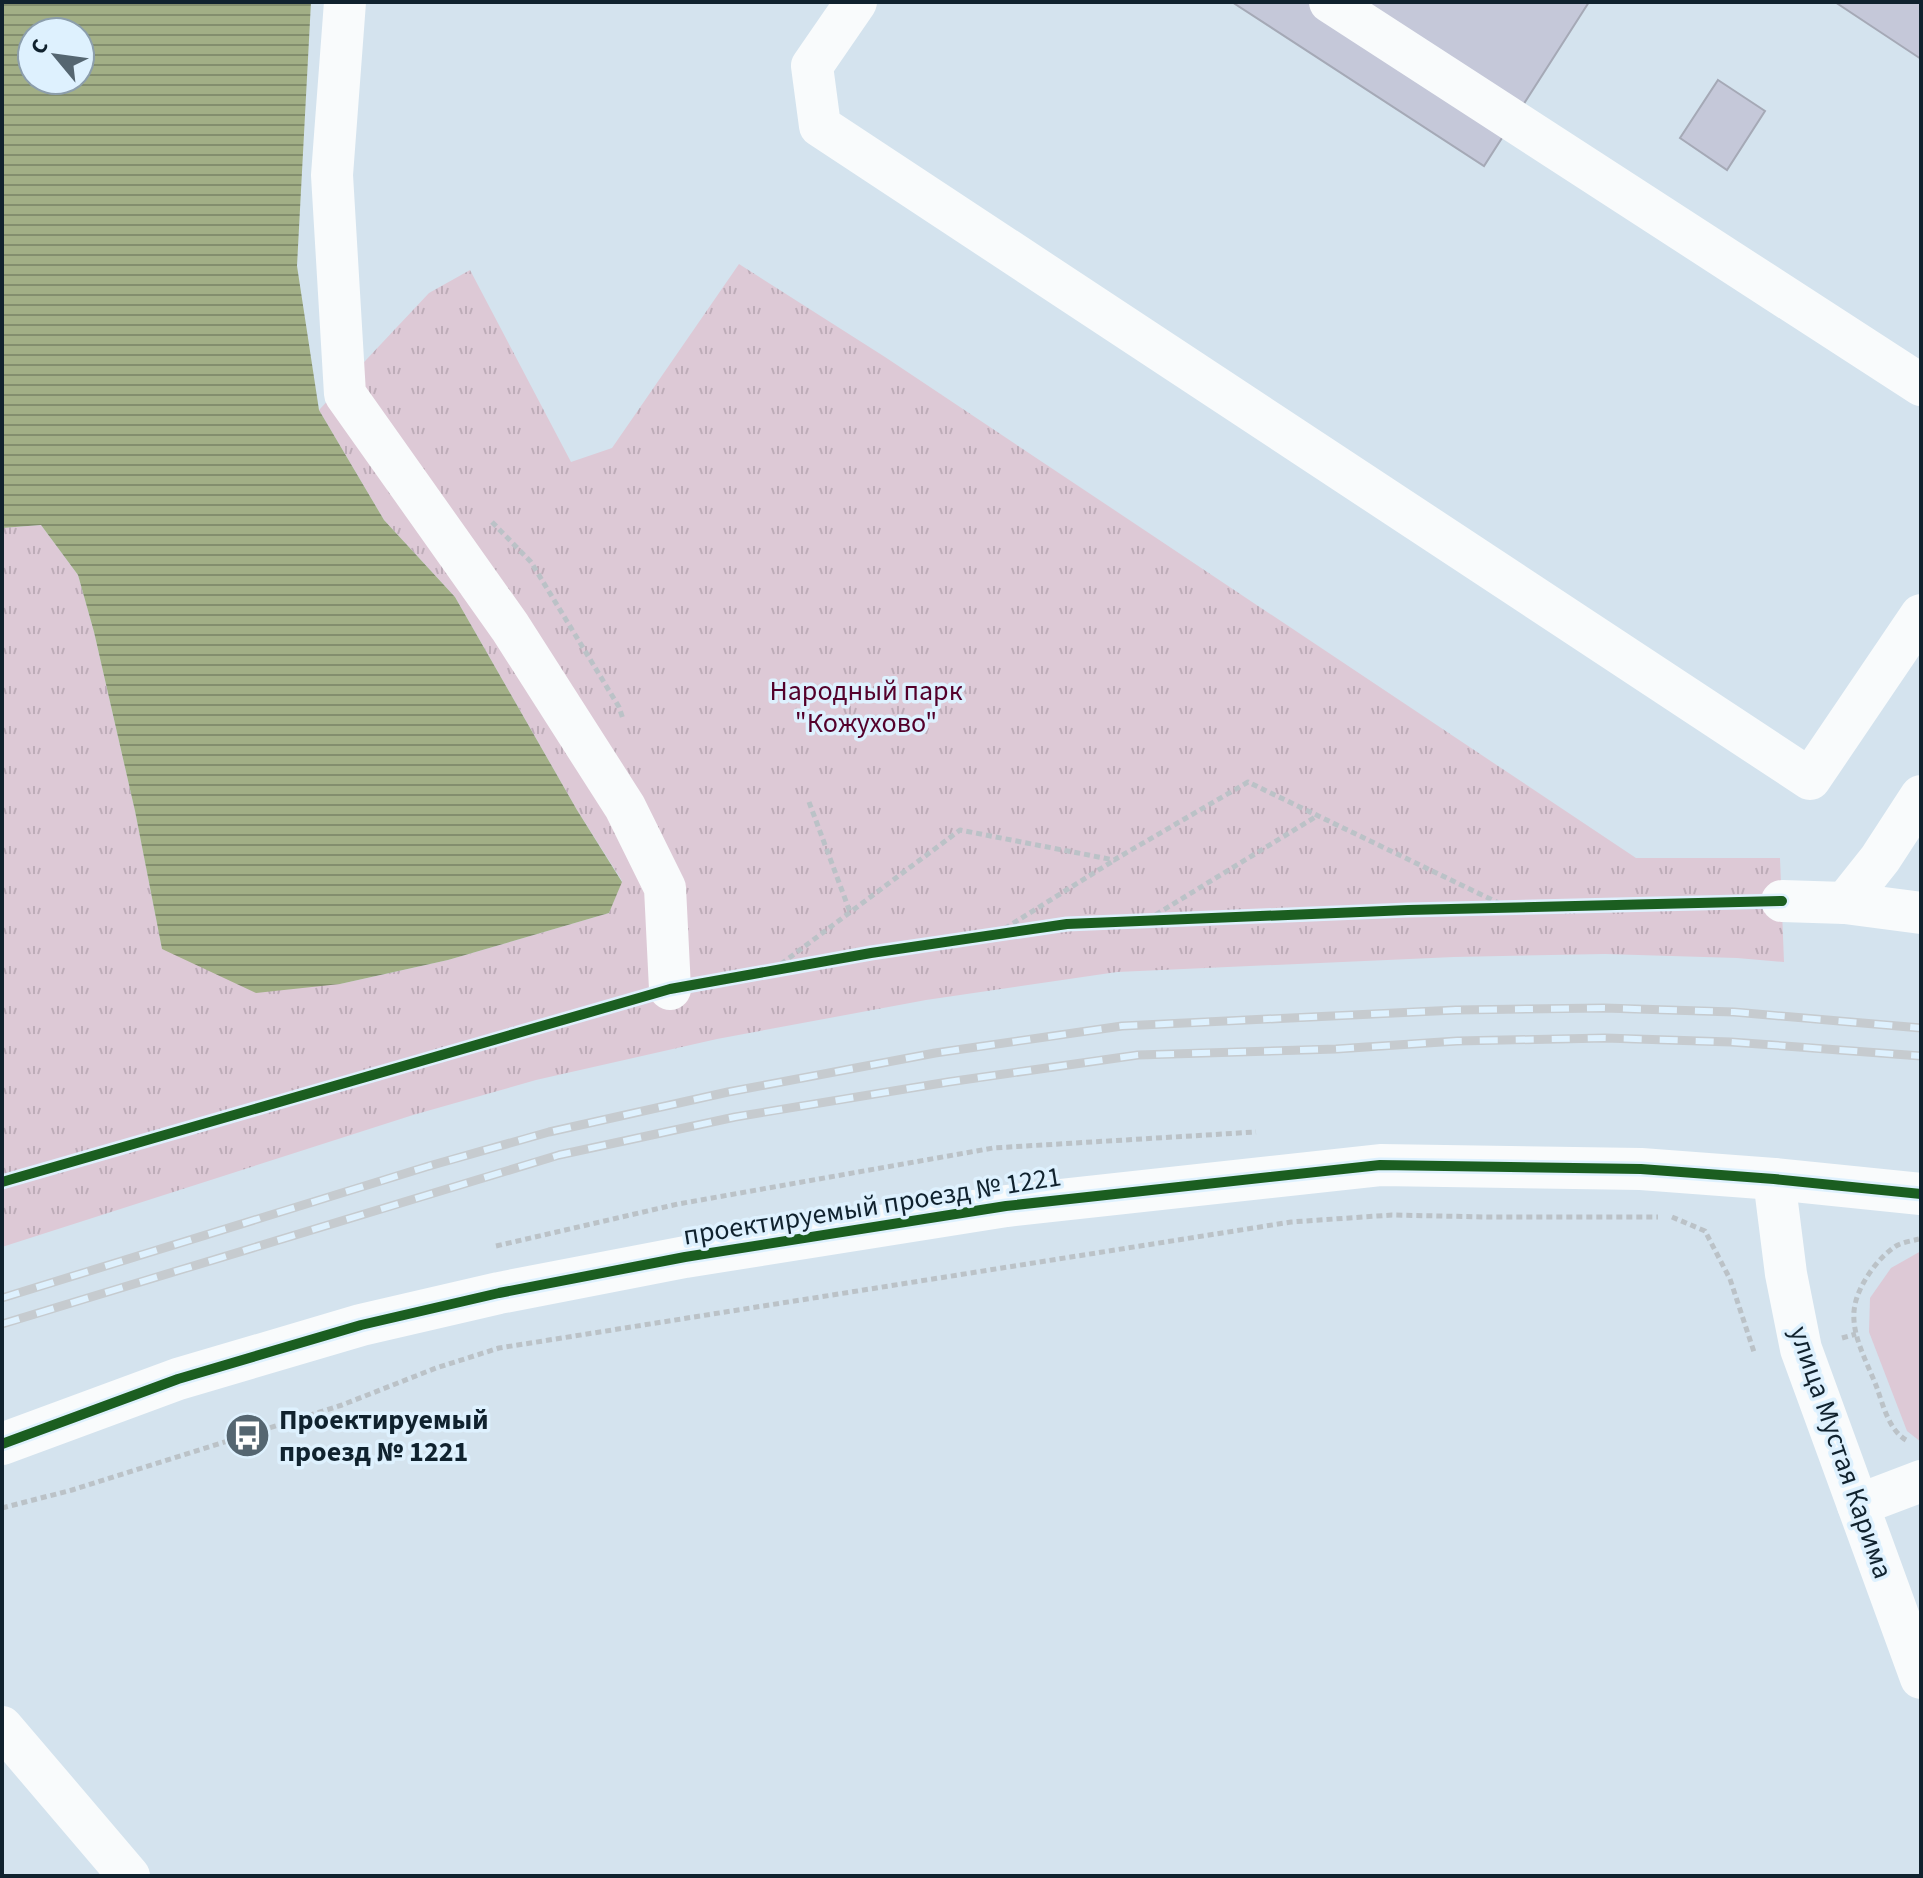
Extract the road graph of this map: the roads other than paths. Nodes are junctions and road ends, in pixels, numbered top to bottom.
1 (345, 2) edge
2 (856, 2) edge
3 (1330, 2) edge
4 (1921, 385) edge
5 (1921, 615) edge
6 (1921, 796) edge
7 (1782, 901) dead end
8 (1845, 903) junction
9 (1921, 913) edge
10 (670, 989) dead end
11 (1774, 1179) junction
12 (1921, 1194) edge
13 (2, 1444) edge
14 (1916, 1462) edge
15 (1858, 1505) junction
16 (1921, 1678) edge
17 (2, 1727) edge
18 (129, 1876) edge

1 - 10 street
2 - 5 street
3 - 4 street
6 - 8 street
7 - 8 street
8 - 9 street
11 - 12 street
11 - 13 street, проектируемый проезд № 1221
11 - 15 street, улица Мустая Карима
14 - 15 street
15 - 16 street, улица Мустая Карима
17 - 18 street

